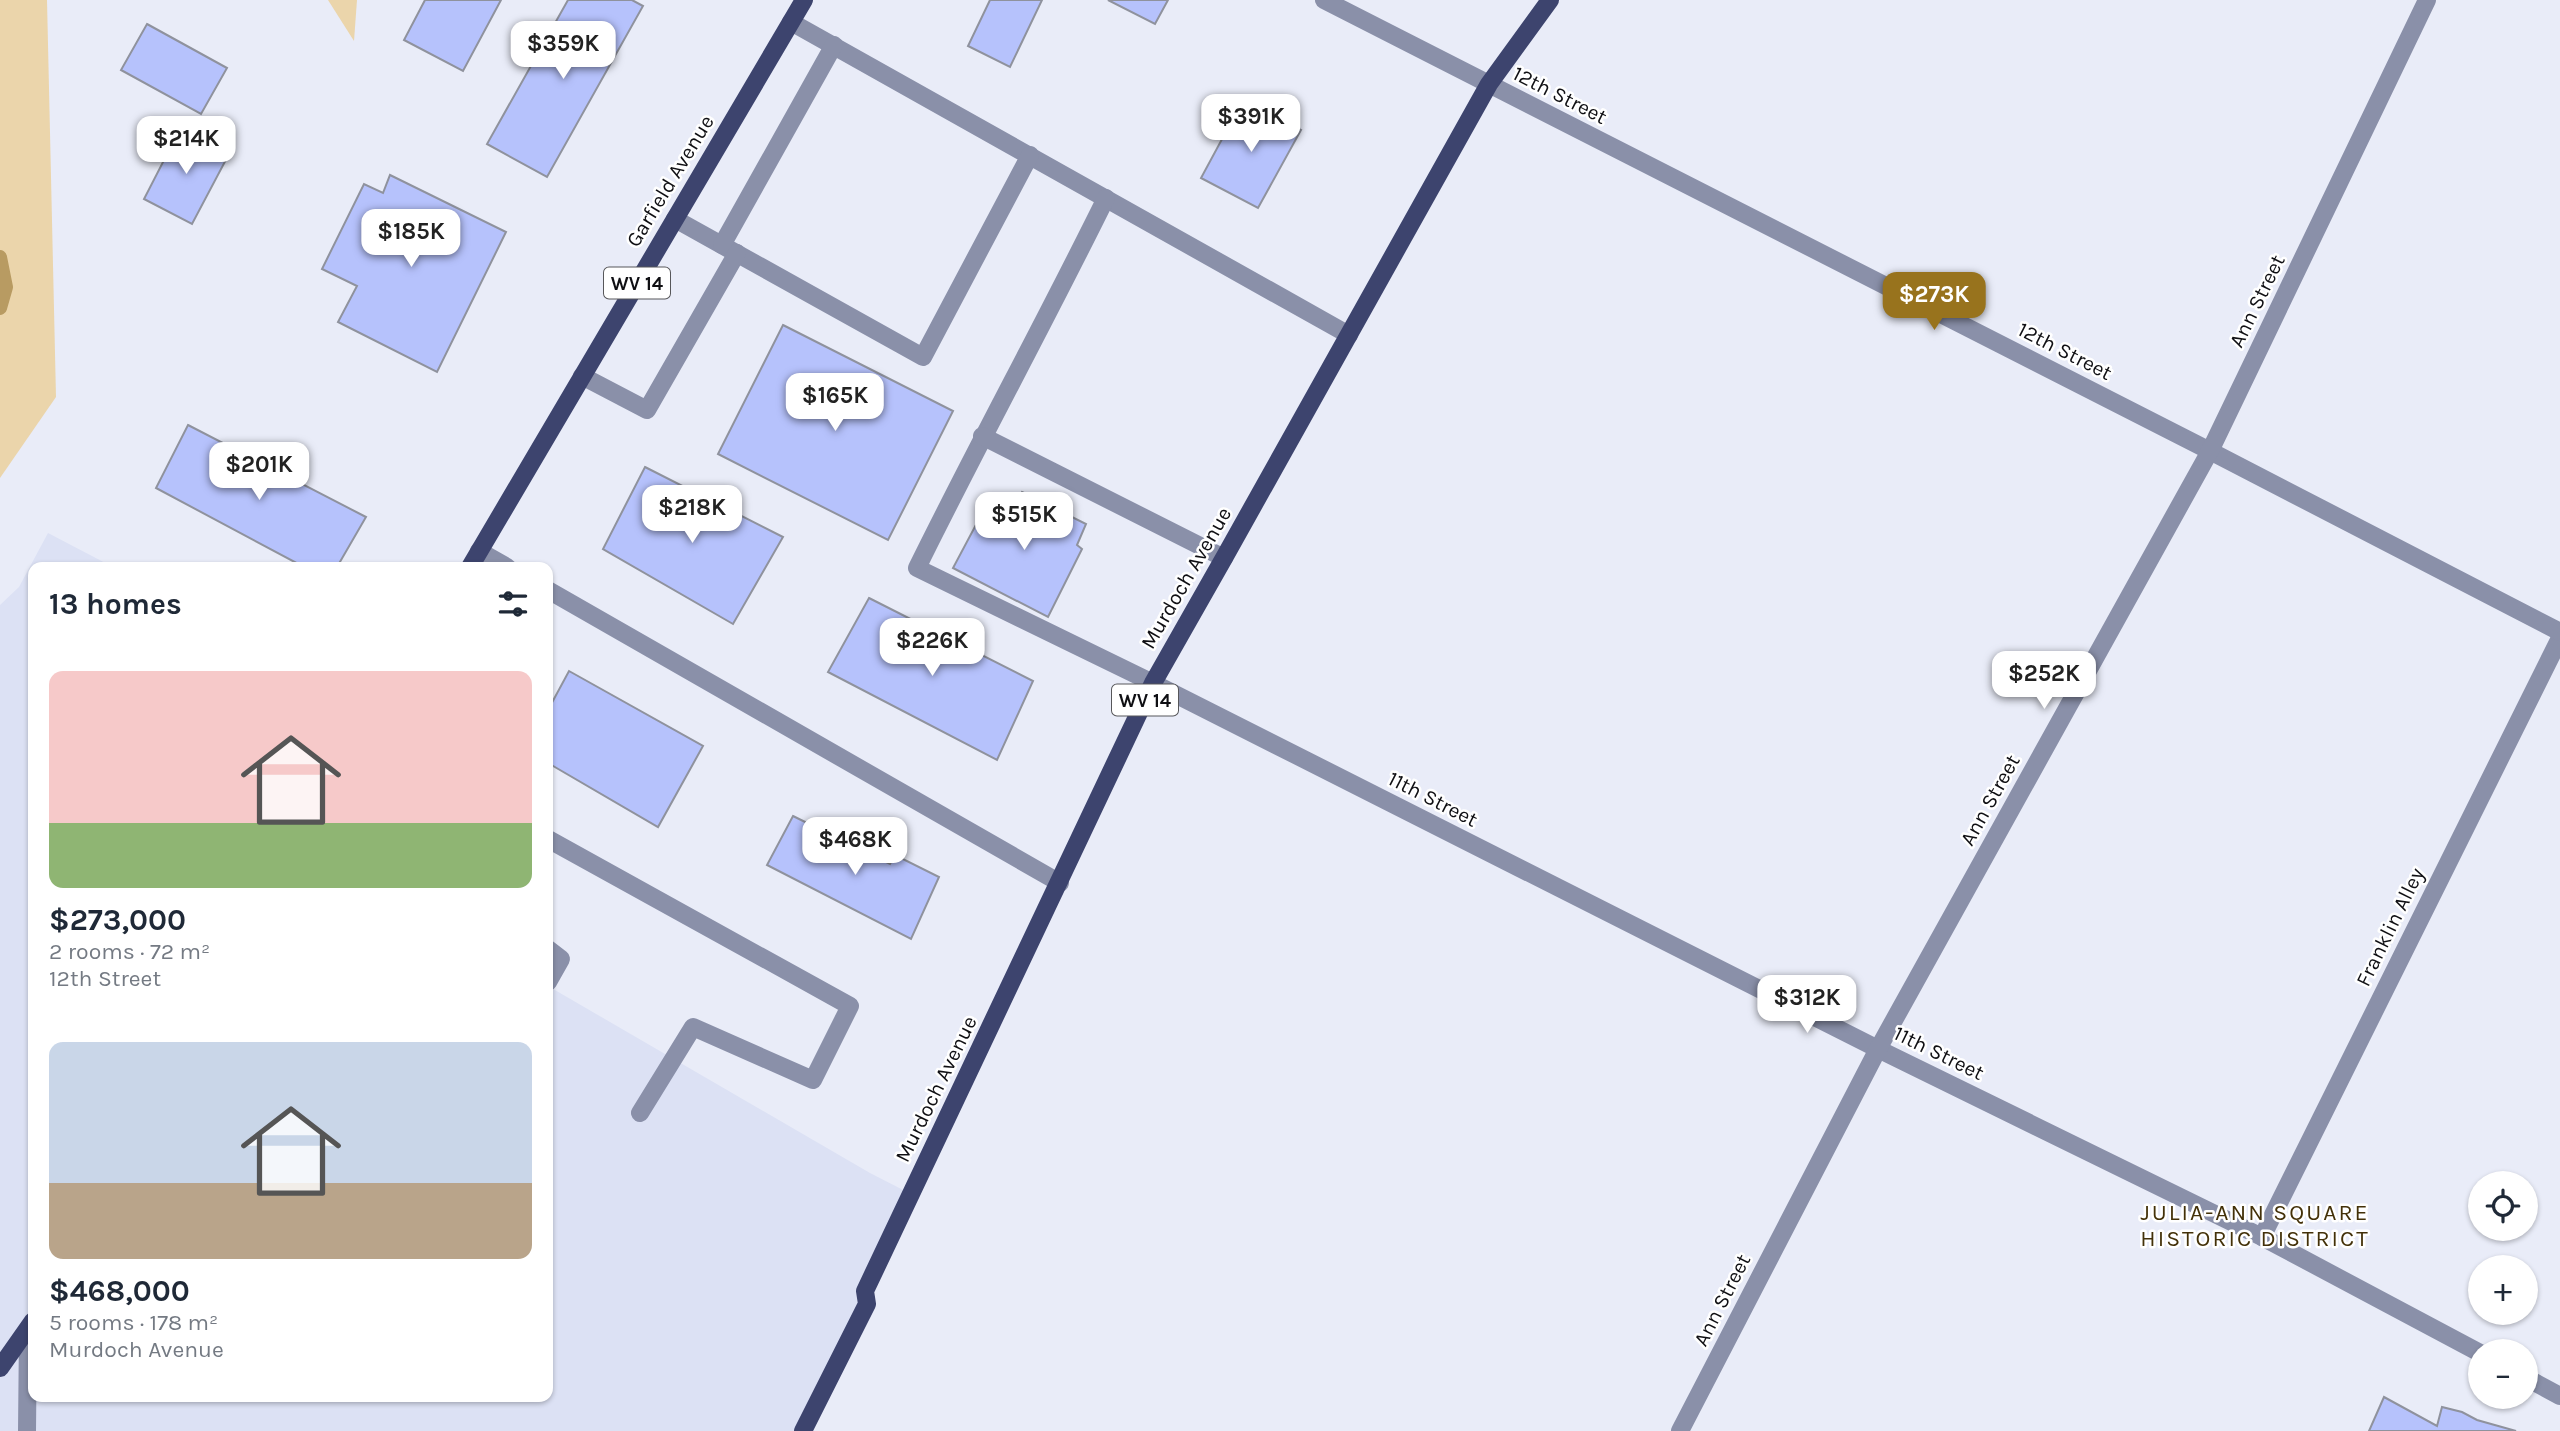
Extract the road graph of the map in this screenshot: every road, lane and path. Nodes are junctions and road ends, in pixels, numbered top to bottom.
1 (804, 0) edge
2 (1324, 0) edge
3 (1550, 0) edge
4 (2427, 0) edge
5 (791, 22) junction
6 (834, 45) junction
7 (1489, 84) junction
8 (1030, 155) junction
9 (1106, 198) junction
10 (675, 219) junction
11 (729, 249) junction
12 (1349, 335) junction
13 (582, 376) junction
14 (982, 436) junction
15 (2210, 451) junction
16 (479, 551) junction
17 (1224, 558) junction
18 (473, 562) edge
19 (498, 562) edge
20 (553, 593) edge
21 (2560, 632) edge
22 (2560, 638) edge
23 (1153, 683) junction
24 (553, 842) edge
25 (1060, 883) junction
26 (553, 953) edge
27 (553, 973) edge
28 (1878, 1049) junction
29 (640, 1113) dead end
30 (2262, 1237) junction
31 (28, 1330) edge
32 (2468, 1347) edge
33 (0, 1368) edge
34 (2538, 1384) edge
35 (2560, 1396) edge
36 (28, 1402) edge
37 (27, 1431) edge
38 (803, 1431) edge
39 (1680, 1431) edge

1 - 5 main road, Garfield Avenue / WV 14
2 - 7 street, 12th Street
3 - 7 main road, Murdoch Avenue / WV 14
4 - 15 street, Ann Street
5 - 6 street
5 - 10 main road, Garfield Avenue / WV 14
6 - 8 street
6 - 11 street
7 - 12 main road, Murdoch Avenue / WV 14
7 - 15 street, 12th Street
8 - 9 street
8 - 11 street
9 - 12 street
9 - 14 street
10 - 11 street
10 - 13 main road, Garfield Avenue / WV 14
11 - 13 street
12 - 17 main road, Murdoch Avenue / WV 14
13 - 16 main road, Garfield Avenue / WV 14
14 - 17 street
14 - 23 street, 11th Street
15 - 21 street, 12th Street
15 - 28 street, Ann Street
16 - 18 main road, Garfield Avenue / WV 14
16 - 19 street
17 - 23 main road, Murdoch Avenue / WV 14
20 - 25 street
22 - 30 street, Franklin Alley
23 - 25 main road, Murdoch Avenue / WV 14
23 - 28 street, 11th Street
24 - 29 street
25 - 38 main road, Murdoch Avenue / WV 14
26 - 27 street
28 - 30 street, 11th Street
28 - 39 street, Ann Street
30 - 32 street, 11th Street
31 - 33 main road
34 - 35 street
36 - 37 street

